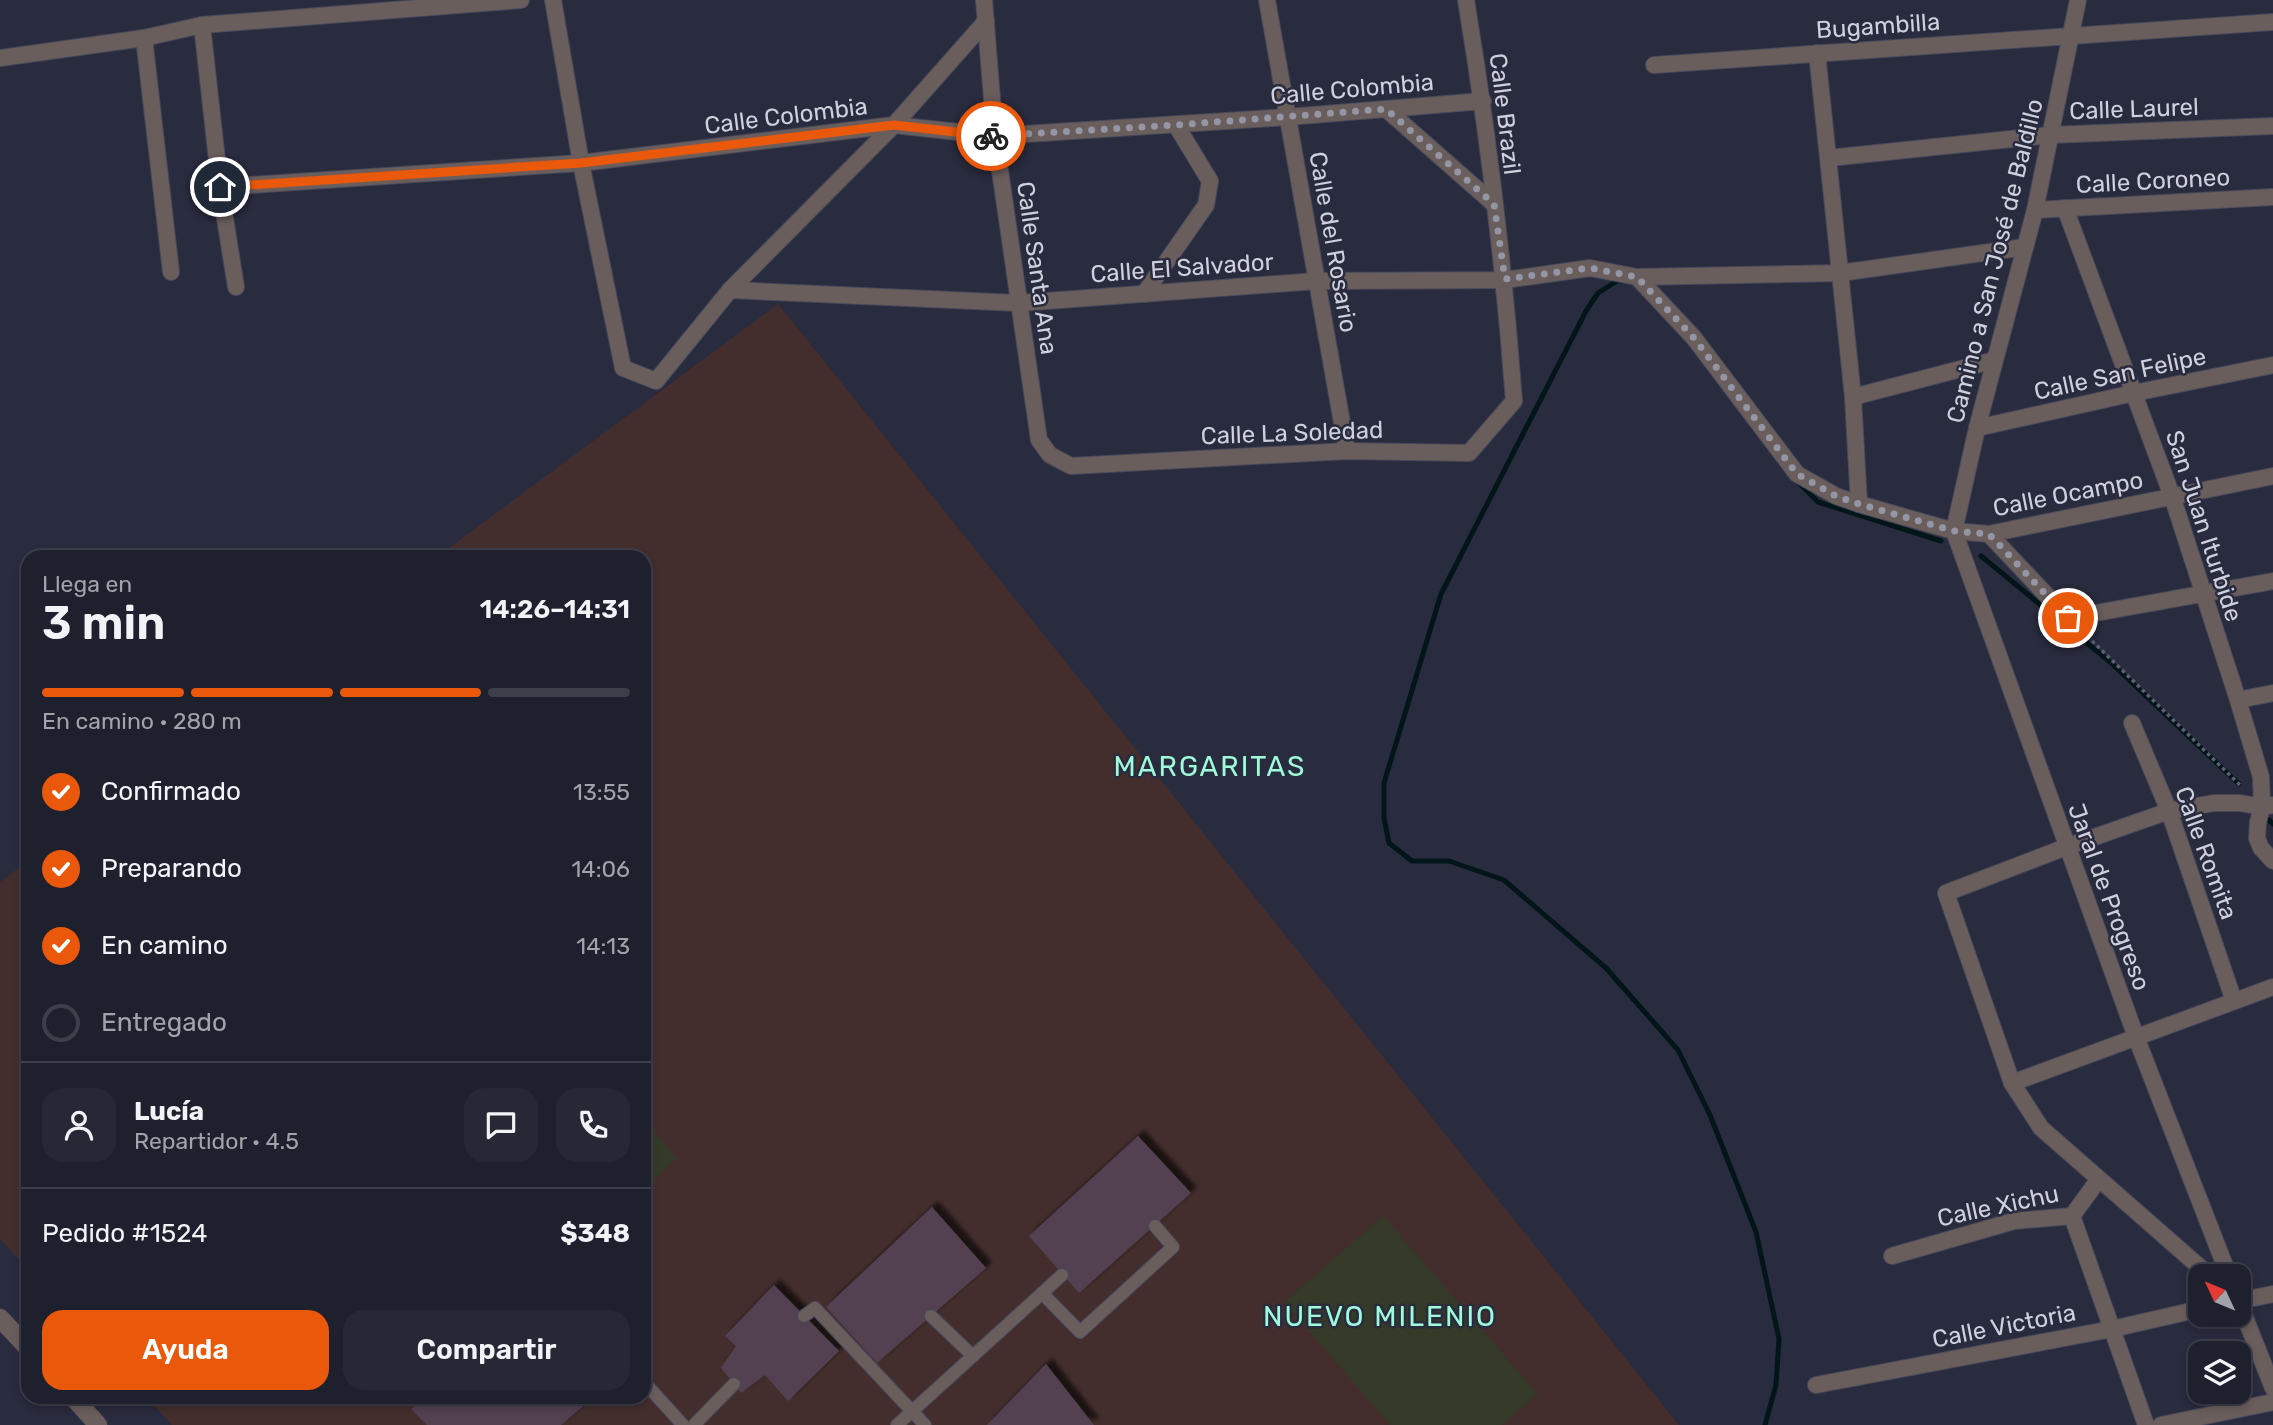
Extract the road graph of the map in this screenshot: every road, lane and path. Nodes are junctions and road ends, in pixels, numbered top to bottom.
1 (521, 0) edge
2 (553, 0) edge
3 (984, 0) edge
4 (1267, 0) edge
5 (1466, 0) edge
6 (2078, 0) edge
7 (375, 6) edge
8 (986, 21) junction
9 (2273, 22) edge
10 (202, 25) junction
11 (2071, 36) junction
12 (144, 38) junction
13 (1817, 53) junction
14 (0, 58) edge
15 (1654, 65) dead end
16 (1483, 101) junction
17 (1386, 109) junction
18 (1288, 117) junction
19 (894, 125) junction
20 (1176, 125) junction
21 (2273, 126) edge
22 (2050, 135) junction
23 (995, 136) junction
24 (1829, 158) junction
25 (581, 163) junction
26 (220, 187) junction
27 (2273, 197) edge
28 (1494, 204) junction
29 (2065, 208) junction
30 (2035, 211) junction
31 (2025, 247) junction
32 (171, 272) dead end
33 (1840, 273) junction
34 (1637, 277) junction
35 (1505, 279) junction
36 (1316, 281) junction
37 (236, 287) dead end
38 (730, 290) junction
39 (1144, 293) junction
40 (1020, 303) junction
41 (1995, 360) junction
42 (2273, 365) edge
43 (2134, 393) junction
44 (1853, 397) junction
45 (1514, 401) joint
46 (1978, 428) junction
47 (1347, 451) junction
48 (1050, 455) joint
49 (2273, 476) edge
50 (2172, 496) junction
51 (1859, 504) junction
52 (1954, 531) junction
53 (1989, 534) junction
54 (2273, 581) edge
55 (2203, 595) junction
56 (2068, 618) junction
57 (2273, 693) edge
58 (2238, 700) junction
59 (2132, 723) dead end
60 (2270, 810) edge
61 (2169, 811) junction
62 (2066, 846) junction
63 (2273, 861) edge
64 (2273, 987) edge
65 (2234, 1001) junction
66 (2136, 1037) junction
67 (2012, 1083) junction
68 (2099, 1179) junction
69 (2072, 1216) junction
70 (1155, 1226) dead end
71 (1892, 1256) dead end
72 (2196, 1264) edge
73 (2224, 1264) edge
74 (1062, 1275) dead end
75 (1042, 1293) junction
76 (2273, 1294) edge
77 (2251, 1298) edge
78 (2188, 1312) edge
79 (931, 1315) dead end
80 (804, 1316) dead end
81 (0, 1318) edge
82 (2249, 1327) edge
83 (2112, 1329) junction
84 (21, 1340) edge
85 (973, 1356) junction
86 (734, 1384) dead end
87 (1816, 1385) dead end
88 (2273, 1388) edge
89 (651, 1390) edge
90 (2273, 1402) edge
91 (79, 1404) edge
92 (913, 1411) junction
93 (98, 1425) edge
94 (683, 1425) edge
95 (694, 1425) edge
96 (897, 1425) edge
97 (926, 1425) edge
98 (2146, 1425) edge
99 (2161, 1425) edge

1 - 7 street
2 - 25 street
3 - 8 street, Calle Santa Ana
4 - 18 street, Calle del Rosario
5 - 16 street, Calle Brazil
6 - 11 street, Camino a San José de Baldillo
7 - 10 street
8 - 19 street
8 - 23 street, Calle Santa Ana
9 - 11 street, Bugambilla
10 - 12 street
10 - 26 street
11 - 13 street, Bugambilla
11 - 22 street, Camino a San José de Baldillo
12 - 14 street
12 - 32 street
13 - 15 street, Bugambilla
13 - 24 street
16 - 17 street, Calle Colombia
16 - 28 street, Calle Brazil
17 - 18 street, Calle Colombia
17 - 28 street
18 - 20 street, Calle Colombia
18 - 36 street, Calle del Rosario
19 - 23 street, Calle Colombia
19 - 25 street, Calle Colombia
19 - 38 street
20 - 23 street, Calle Colombia
20 - 39 street
21 - 22 street, Calle Laurel
22 - 24 street, Calle Laurel
22 - 30 street, Camino a San José de Baldillo
23 - 40 street, Calle Santa Ana
24 - 33 street
25 - 26 street, Calle Colombia
25 - 38 street
26 - 37 street
27 - 29 street, Calle Coroneo
28 - 35 street, Calle Brazil
29 - 30 street, Calle Coroneo
29 - 43 street, San Juan Iturbide
30 - 31 street, Camino a San José de Baldillo
31 - 33 street, Calle El Salvador
31 - 41 street, Camino a San José de Baldillo
33 - 34 street, Calle El Salvador
33 - 44 street
34 - 35 street, Calle El Salvador
34 - 51 street, Calle Ocampo
35 - 36 street, Calle El Salvador
35 - 45 street, Calle Brazil
36 - 39 street, Calle El Salvador
36 - 47 street, Calle del Rosario
38 - 40 street, Calle El Salvador
39 - 40 street, Calle El Salvador
40 - 48 street, Calle Santa Ana
41 - 44 street
41 - 46 street, Camino a San José de Baldillo
42 - 43 street, Calle San Felipe
43 - 46 street, Calle San Felipe
43 - 50 street, San Juan Iturbide
44 - 51 street
45 - 47 street, Calle La Soledad
46 - 52 street, Camino a San José de Baldillo
47 - 48 street, Calle La Soledad
49 - 50 street, Calle Ocampo
50 - 53 street, Calle Ocampo
50 - 55 street, San Juan Iturbide
51 - 52 street, Calle Ocampo
52 - 53 street, Calle Ocampo
52 - 62 street, Jaral de Progreso
53 - 56 street
54 - 55 street
55 - 56 street
55 - 58 street, San Juan Iturbide
56 - 60 path
57 - 58 street
58 - 60 street, San Juan Iturbide
59 - 61 street, Calle Romita
60 - 61 street
60 - 63 street, San Juan Iturbide
61 - 62 street
61 - 65 street, Calle Romita
62 - 66 street, Jaral de Progreso
62 - 67 street
64 - 65 street
65 - 66 street
66 - 67 street
66 - 73 street, Jaral de Progreso
67 - 68 street
68 - 69 street, Calle Xichu
68 - 72 street
69 - 71 street, Calle Xichu
69 - 83 street
70 - 75 street
74 - 75 street
75 - 85 street
76 - 77 street
78 - 83 street, Calle Victoria
79 - 85 street
80 - 92 street
81 - 84 street
82 - 88 street
83 - 87 street, Calle Victoria
83 - 98 street
85 - 92 street
86 - 95 street
89 - 94 street
90 - 99 street
91 - 93 street
92 - 96 street
92 - 97 street

